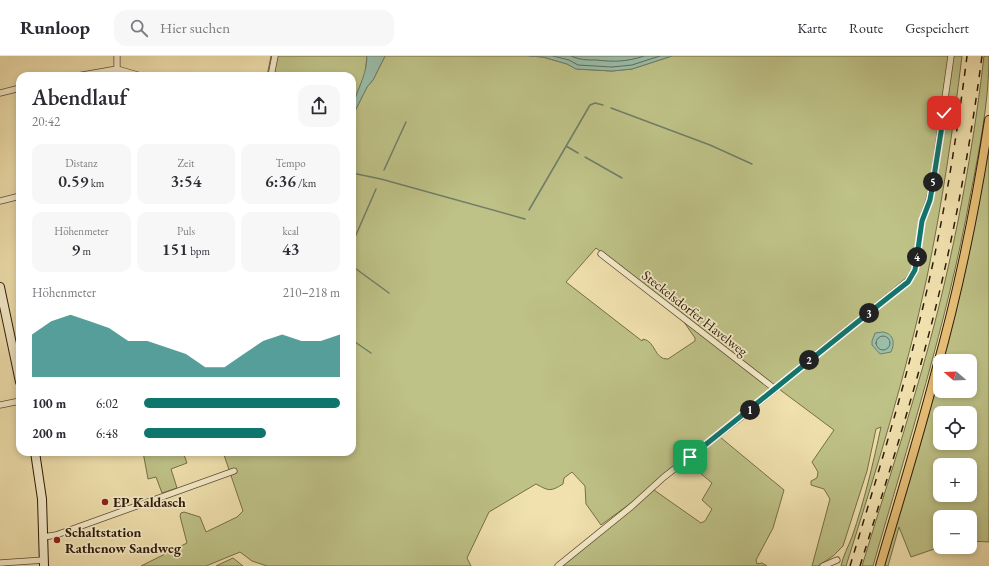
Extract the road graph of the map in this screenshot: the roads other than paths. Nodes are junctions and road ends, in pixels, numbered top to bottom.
1 (117, 56) edge
2 (275, 56) edge
3 (951, 56) edge
4 (116, 69) junction
5 (99, 72) edge
6 (122, 72) edge
7 (272, 72) edge
8 (16, 89) edge
9 (0, 93) edge
10 (989, 120) edge
11 (16, 197) edge
12 (0, 201) edge
13 (601, 254) dead end
14 (0, 288) edge
15 (16, 363) edge
16 (775, 389) junction
17 (16, 402) edge
18 (0, 405) edge
19 (36, 456) edge
20 (234, 471) dead end
21 (43, 537) junction
22 (837, 560) dead end
23 (0, 563) edge
24 (44, 563) edge
25 (558, 566) edge
26 (823, 566) edge
27 (880, 566) edge

1 - 4 street
2 - 7 street
3 - 16 street
4 - 5 street
4 - 6 street
8 - 9 street
10 - 27 main road
11 - 12 street
13 - 16 street, Steckelsdorfer Havelweg
14 - 15 main road
16 - 25 street
17 - 18 street
19 - 21 main road
20 - 21 street
21 - 24 main road
22 - 26 street
23 - 24 street

